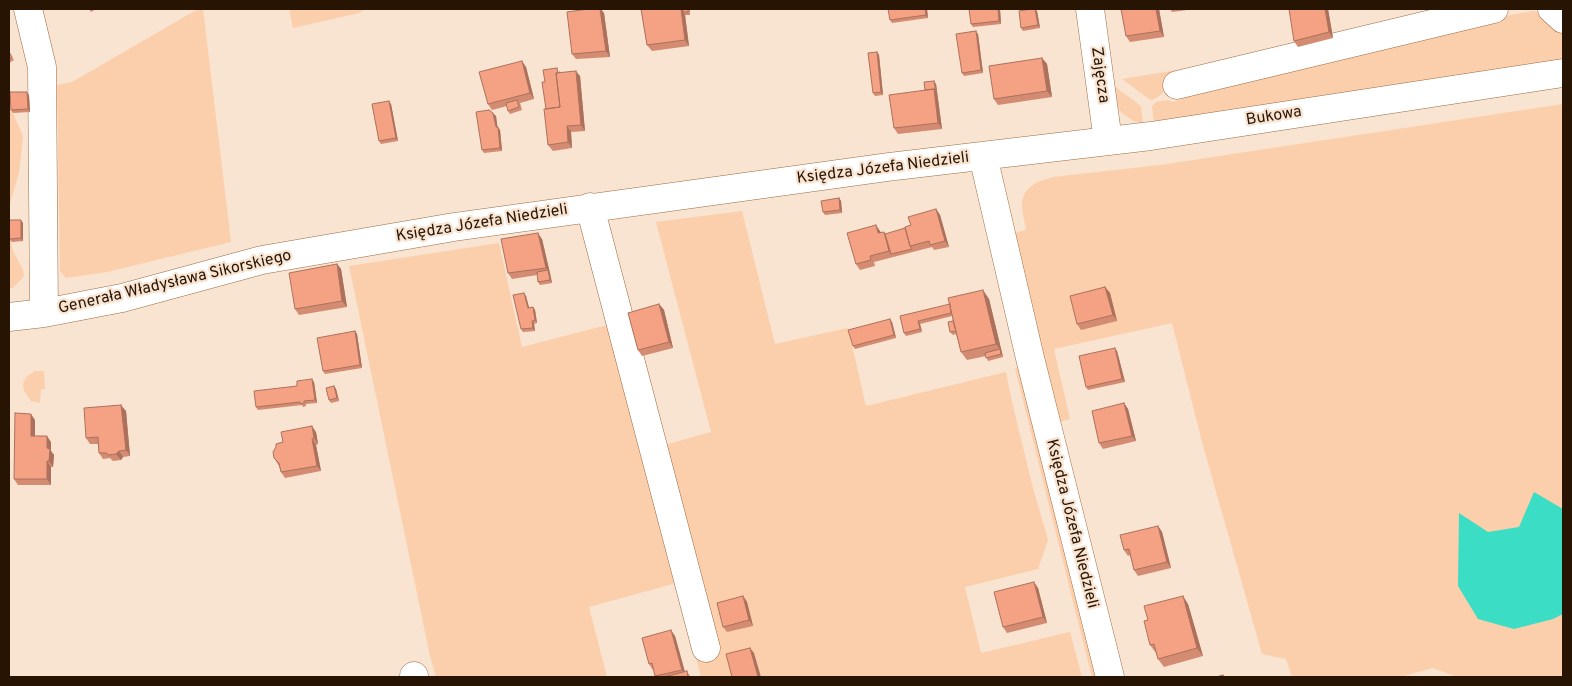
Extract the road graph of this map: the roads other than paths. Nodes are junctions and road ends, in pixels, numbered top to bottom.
1 (28, 9) edge
2 (1090, 9) edge
3 (1494, 9) edge
4 (1552, 9) edge
5 (1563, 20) edge
6 (1563, 73) edge
7 (1177, 85) dead end
8 (1108, 141) junction
9 (983, 156) junction
10 (590, 207) junction
11 (341, 246) joint
12 (44, 313) junction
13 (9, 317) edge
14 (706, 648) dead end
15 (1110, 677) edge

1 - 12 street
2 - 8 street, Zajęcza
3 - 7 street
4 - 5 street
6 - 8 street, Bukowa
8 - 9 street, Bukowa
9 - 10 street, Księdza Józefa Niedzieli
9 - 15 street, Księdza Józefa Niedzieli
10 - 11 street, Księdza Józefa Niedzieli
10 - 14 street
11 - 12 street, Generała Władysława Sikorskiego
12 - 13 street, Generała Władysława Sikorskiego

